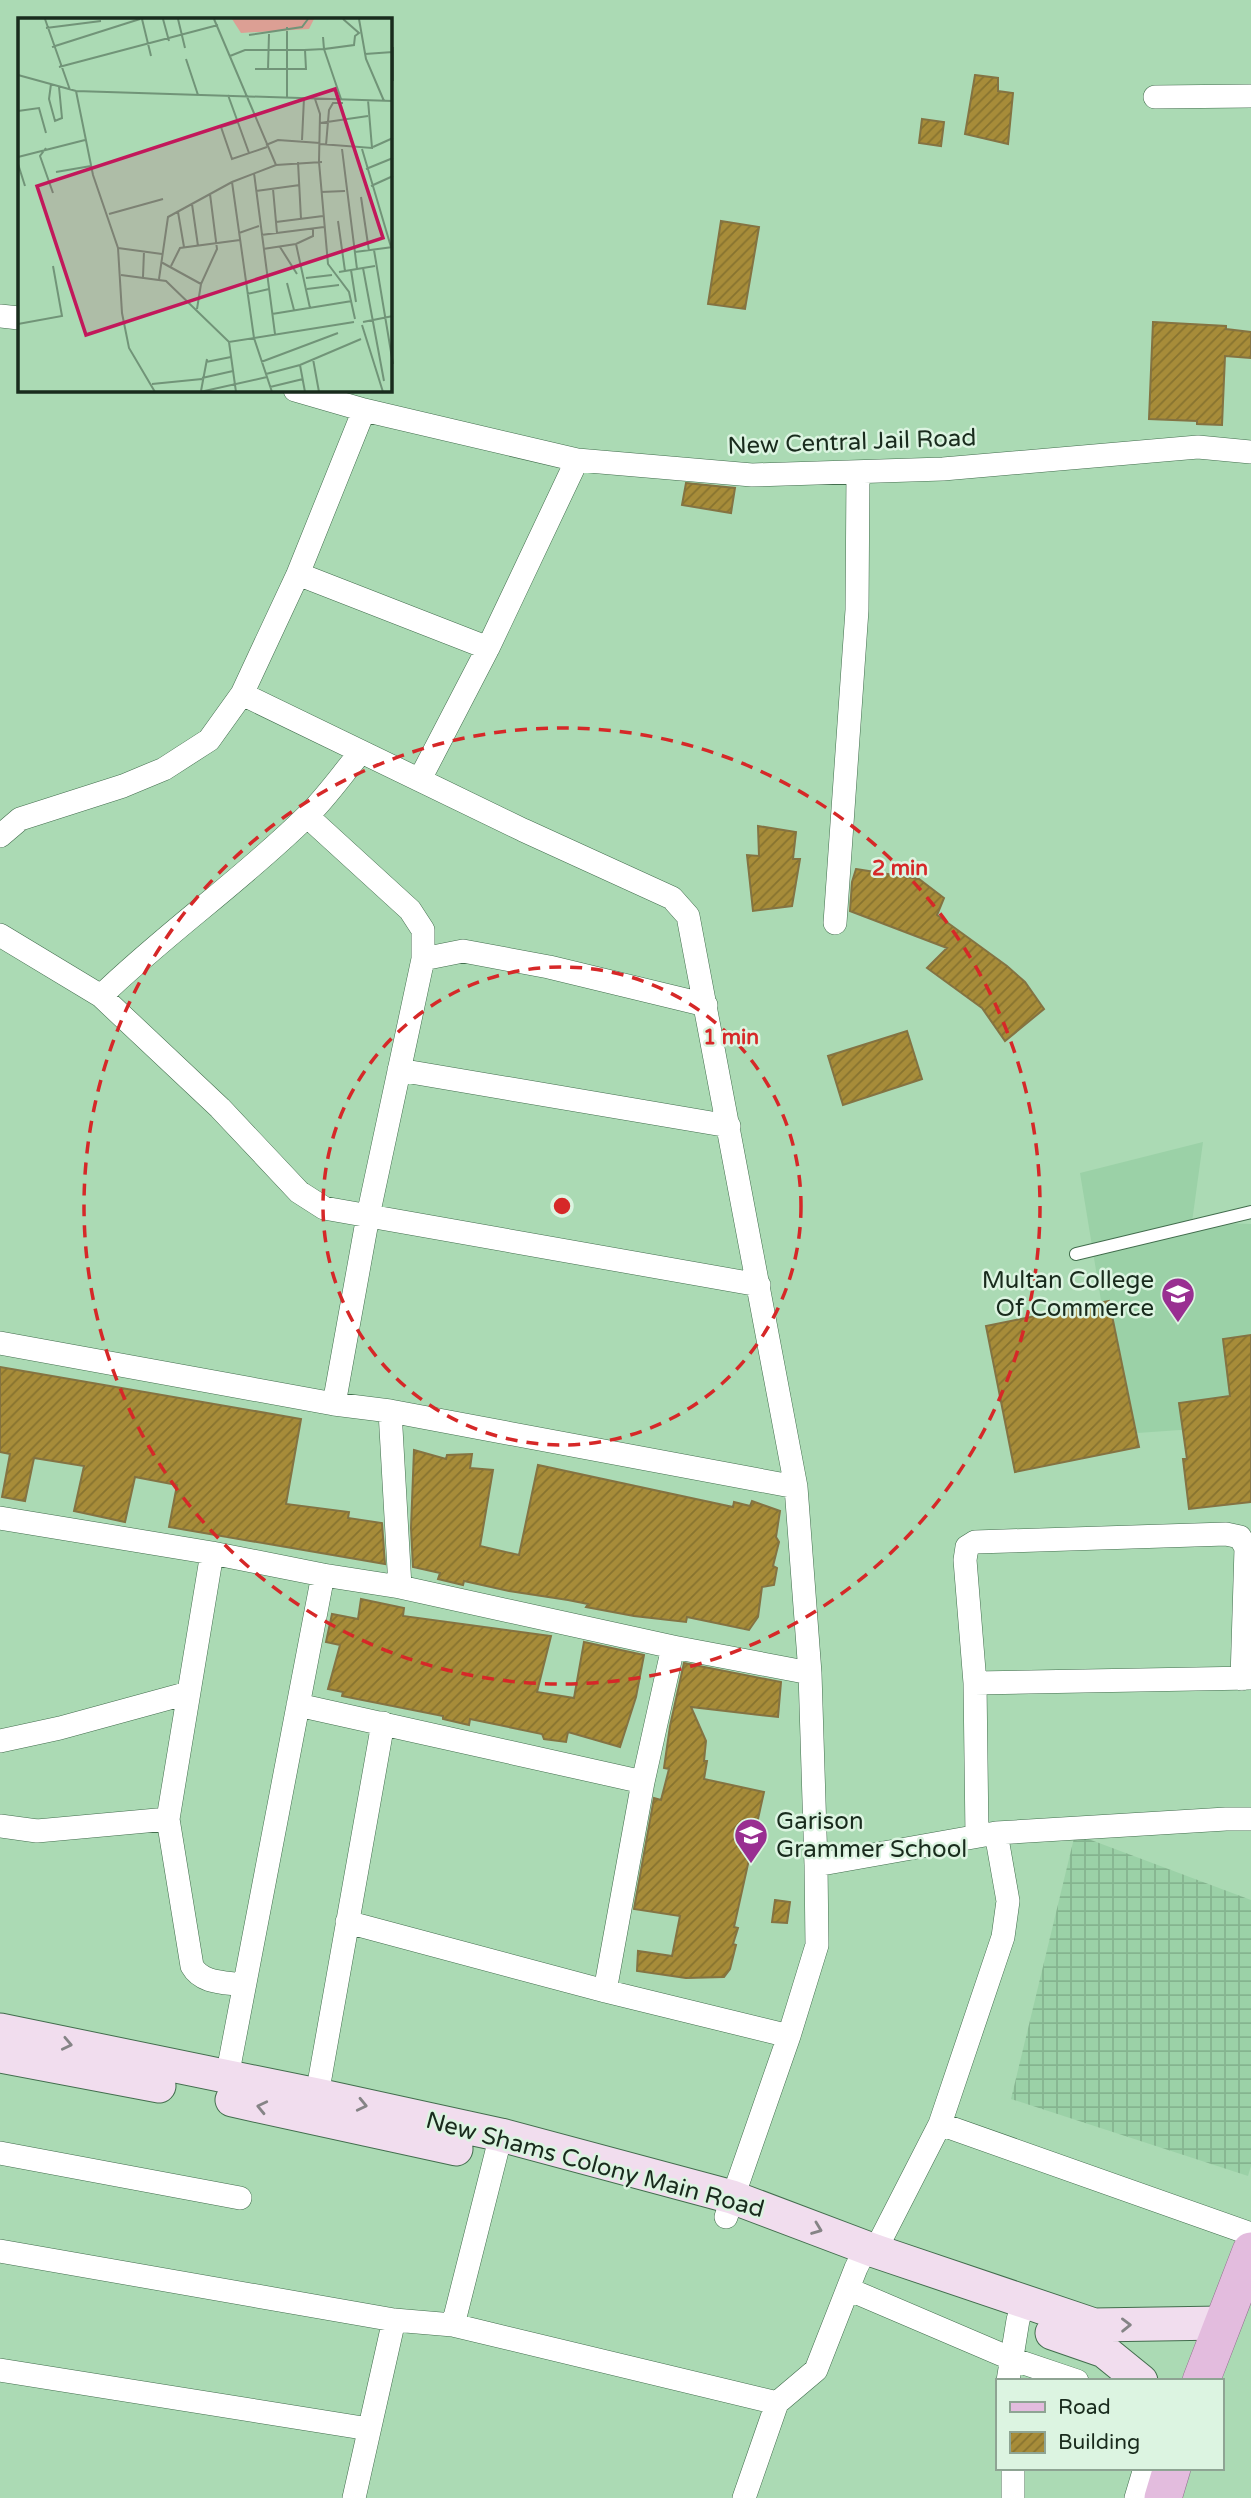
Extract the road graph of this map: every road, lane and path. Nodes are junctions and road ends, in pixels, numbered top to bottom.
1 (1251, 96) edge
2 (1155, 97) dead end
3 (0, 316) edge
4 (18, 318) edge
5 (302, 392) edge
6 (364, 410) junction
7 (1251, 452) edge
8 (576, 460) junction
9 (858, 472) junction
10 (298, 575) junction
11 (488, 648) junction
12 (242, 694) junction
13 (361, 752) junction
14 (420, 779) junction
15 (307, 816) junction
16 (0, 836) edge
17 (835, 923) dead end
18 (0, 935) edge
19 (423, 959) junction
20 (100, 996) junction
21 (706, 1005) junction
22 (399, 1070) junction
23 (729, 1126) junction
24 (1251, 1212) edge
25 (368, 1216) junction
26 (1076, 1254) dead end
27 (759, 1285) junction
28 (0, 1343) edge
29 (334, 1404) junction
30 (390, 1411) junction
31 (796, 1487) junction
32 (0, 1518) edge
33 (212, 1553) junction
34 (323, 1575) junction
35 (400, 1587) junction
36 (673, 1647) junction
37 (810, 1673) junction
38 (1247, 1679) edge
39 (975, 1683) junction
40 (188, 1693) junction
41 (298, 1705) junction
42 (383, 1723) junction
43 (0, 1741) edge
44 (643, 1782) junction
45 (168, 1819) junction
46 (1251, 1819) edge
47 (0, 1826) edge
48 (986, 1835) junction
49 (816, 1865) junction
50 (347, 1922) junction
51 (244, 1985) junction
52 (605, 1991) junction
53 (0, 2030) edge
54 (789, 2036) junction
55 (0, 2056) edge
56 (227, 2077) junction
57 (317, 2095) junction
58 (940, 2124) junction
59 (498, 2146) junction
60 (0, 2153) edge
61 (240, 2198) dead end
62 (729, 2207) junction
63 (1251, 2234) edge
64 (0, 2251) edge
65 (1251, 2251) edge
66 (861, 2264) junction
67 (1021, 2310) junction
68 (394, 2320) junction
69 (1222, 2323) junction
70 (453, 2325) junction
71 (0, 2370) edge
72 (1010, 2370) edge
73 (1065, 2379) edge
74 (1139, 2379) edge
75 (1202, 2379) edge
76 (777, 2403) junction
77 (369, 2429) junction
78 (1013, 2470) edge
79 (1144, 2470) edge
80 (1171, 2470) edge
81 (354, 2498) edge
82 (744, 2498) edge
83 (1013, 2498) edge
84 (1136, 2498) edge
85 (1163, 2498) edge

1 - 2 street
3 - 4 street
5 - 6 street, New Central Jail Road
6 - 8 street, New Central Jail Road
6 - 10 street
7 - 9 street, New Central Jail Road
8 - 9 street, New Central Jail Road
8 - 11 street
9 - 17 street
10 - 11 street
10 - 12 street
11 - 14 street
12 - 13 street
12 - 16 street
13 - 14 street
13 - 15 street
14 - 21 street
15 - 19 street
15 - 20 street
18 - 20 street
19 - 21 street
19 - 22 street
20 - 25 street
21 - 23 street
22 - 23 street
22 - 25 street
23 - 27 street
24 - 26 lane
25 - 27 street
25 - 29 street
27 - 31 street
28 - 29 street
29 - 30 street
30 - 31 street
30 - 35 street
31 - 37 street
32 - 33 street
33 - 34 street
33 - 40 street
34 - 35 street
34 - 41 street
35 - 36 street
36 - 37 street
36 - 44 street
37 - 49 street
38 - 39 street
38 - 39 street
39 - 48 street
40 - 43 street
40 - 45 street
41 - 42 street
41 - 51 street
42 - 44 street
42 - 50 street
44 - 52 street
45 - 47 street
45 - 51 street
46 - 48 street
48 - 49 street
48 - 58 street
49 - 54 street
50 - 52 street
50 - 57 street
51 - 56 street
52 - 54 street
53 -> 56 main road, New Shams Colony Main Road
54 - 62 street
59 -> 55 main road, New Shams Colony Main Road
56 - 57 main road, New Shams Colony Main Road
57 -> 59 main road, New Shams Colony Main Road
58 - 63 street
58 - 66 street
59 - 62 main road, New Shams Colony Main Road
59 - 70 street
60 - 61 street
62 - 66 main road, New Shams Colony Main Road
64 - 68 street
65 - 69 main road
66 - 67 main road, New Shams Colony Main Road
66 - 72 street
66 - 76 street
67 -> 69 main road, New Shams Colony Main Road
67 - 72 street
67 - 74 main road, New Shams Colony Main Road
68 - 70 street
68 - 77 street
69 - 75 main road
70 - 76 street
71 - 77 street
72 - 73 street
76 - 82 street
77 - 81 street
78 - 83 street
79 - 84 street
80 - 85 main road

